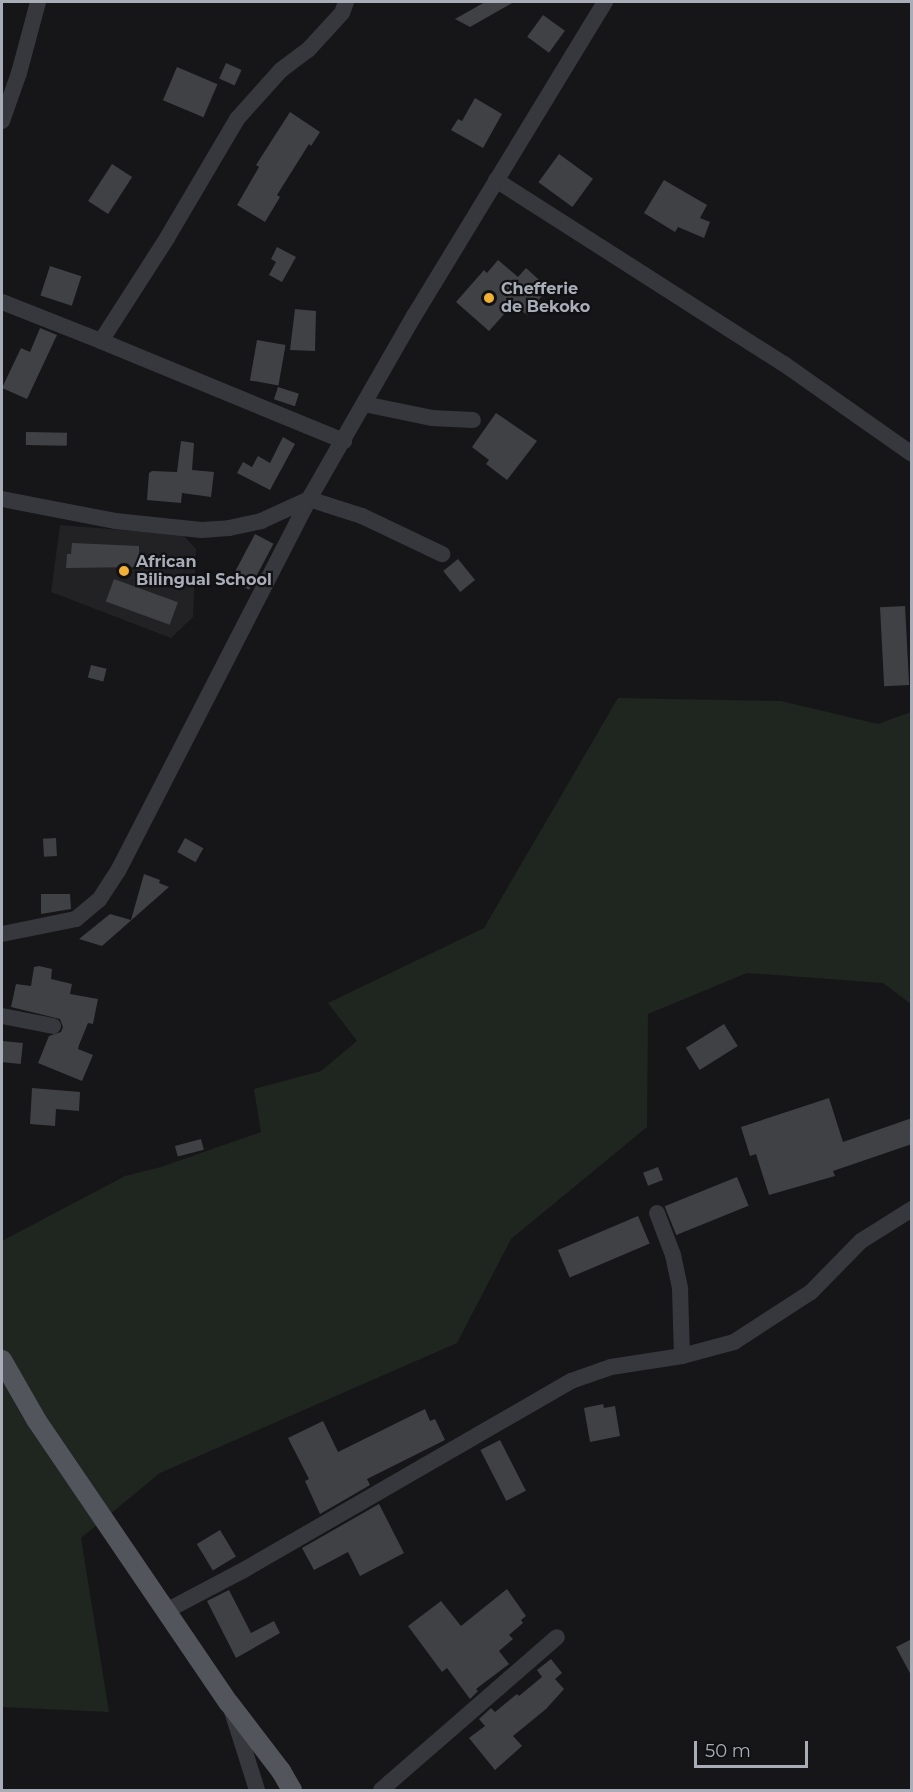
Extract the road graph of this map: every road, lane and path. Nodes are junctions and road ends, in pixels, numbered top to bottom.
1 (38, 2) edge
2 (346, 2) edge
3 (605, 2) edge
4 (2, 121) edge
5 (496, 180) junction
6 (2, 302) edge
7 (101, 341) junction
8 (364, 404) junction
9 (473, 420) dead end
10 (344, 441) junction
11 (912, 454) edge
12 (2, 499) edge
13 (309, 499) junction
14 (442, 554) dead end
15 (2, 934) edge
16 (2, 1016) edge
17 (53, 1026) dead end
18 (912, 1209) edge
19 (657, 1213) dead end
20 (682, 1356) junction
21 (2, 1360) edge
22 (166, 1611) junction
23 (558, 1638) dead end
24 (229, 1703) junction
25 (257, 1791) edge
26 (292, 1791) edge
27 (381, 1791) edge

1 - 4 street
2 - 7 street
3 - 5 street
5 - 8 street
5 - 11 street
6 - 7 street
7 - 10 street
8 - 9 street
8 - 10 street
10 - 13 street
12 - 13 street
13 - 14 street
13 - 15 street
16 - 17 street
18 - 20 street
19 - 20 street
20 - 22 street
21 - 22 main road
22 - 24 main road
23 - 27 street
24 - 25 street
24 - 26 main road

